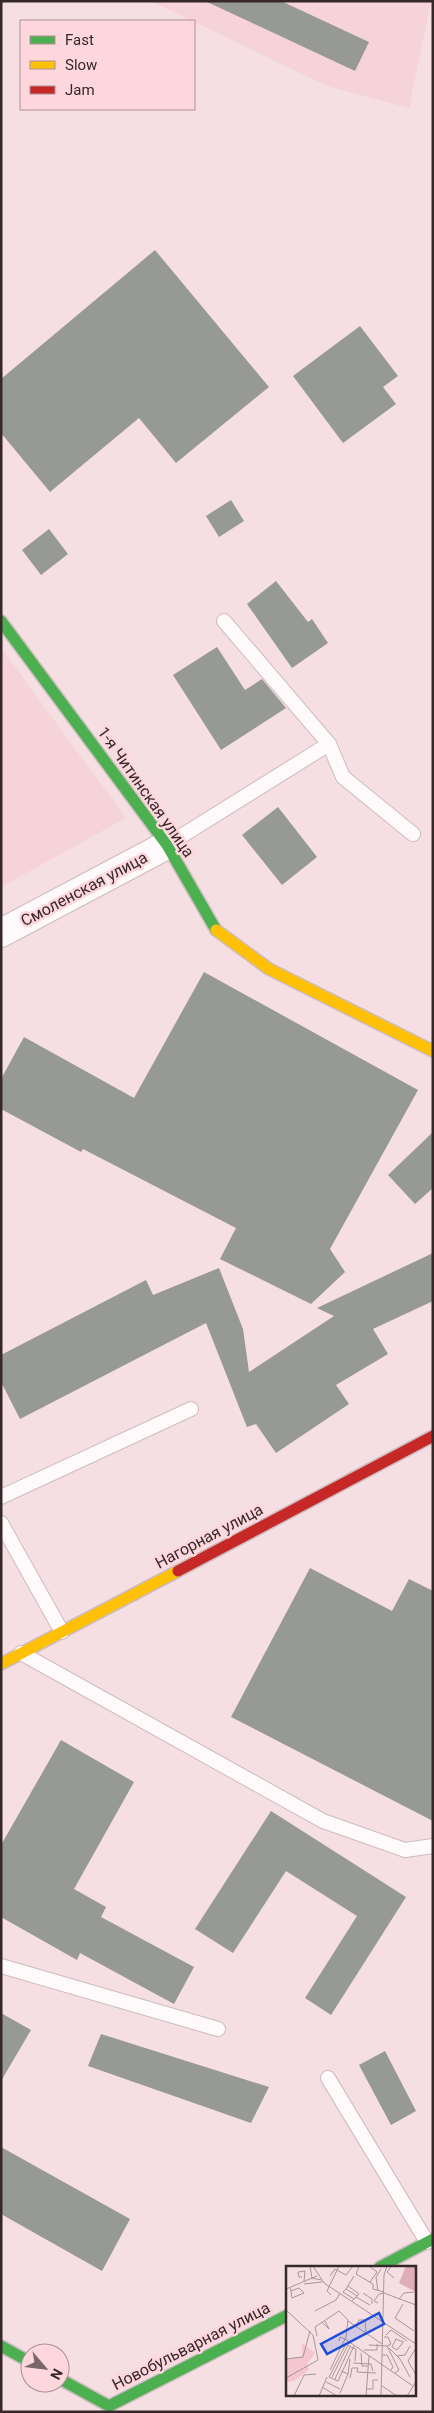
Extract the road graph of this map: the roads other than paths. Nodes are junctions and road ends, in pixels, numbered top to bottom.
1 (1, 621) edge
2 (224, 621) dead end
3 (329, 744) junction
4 (413, 834) dead end
5 (167, 845) junction
6 (1, 932) edge
7 (433, 1051) edge
8 (190, 1409) dead end
9 (433, 1436) edge
10 (1, 1497) edge
11 (1, 1523) edge
12 (62, 1632) junction
13 (21, 1653) junction
14 (1, 1664) edge
15 (433, 1846) edge
16 (1, 1966) edge
17 (218, 2029) dead end
18 (328, 2078) dead end
19 (430, 2240) edge
20 (382, 2266) edge
21 (286, 2316) edge
22 (1, 2346) edge
23 (20, 2356) edge
24 (70, 2385) edge
25 (109, 2410) edge
26 (94, 2412) edge

1 - 5 street, 1-я Читинская улица
2 - 3 lane
3 - 4 lane
3 - 5 lane
5 - 6 street, Смоленская улица
5 - 7 street, 1-я Читинская улица
8 - 10 lane
9 - 12 street, Нагорная улица
11 - 12 lane
12 - 13 street, Нагорная улица
13 - 14 street, Нагорная улица
13 - 15 lane
16 - 17 lane
18 - 19 lane
19 - 20 street
21 - 25 street, Новобульварная улица
22 - 23 street
24 - 25 street
25 - 26 street, Новобульварная улица

